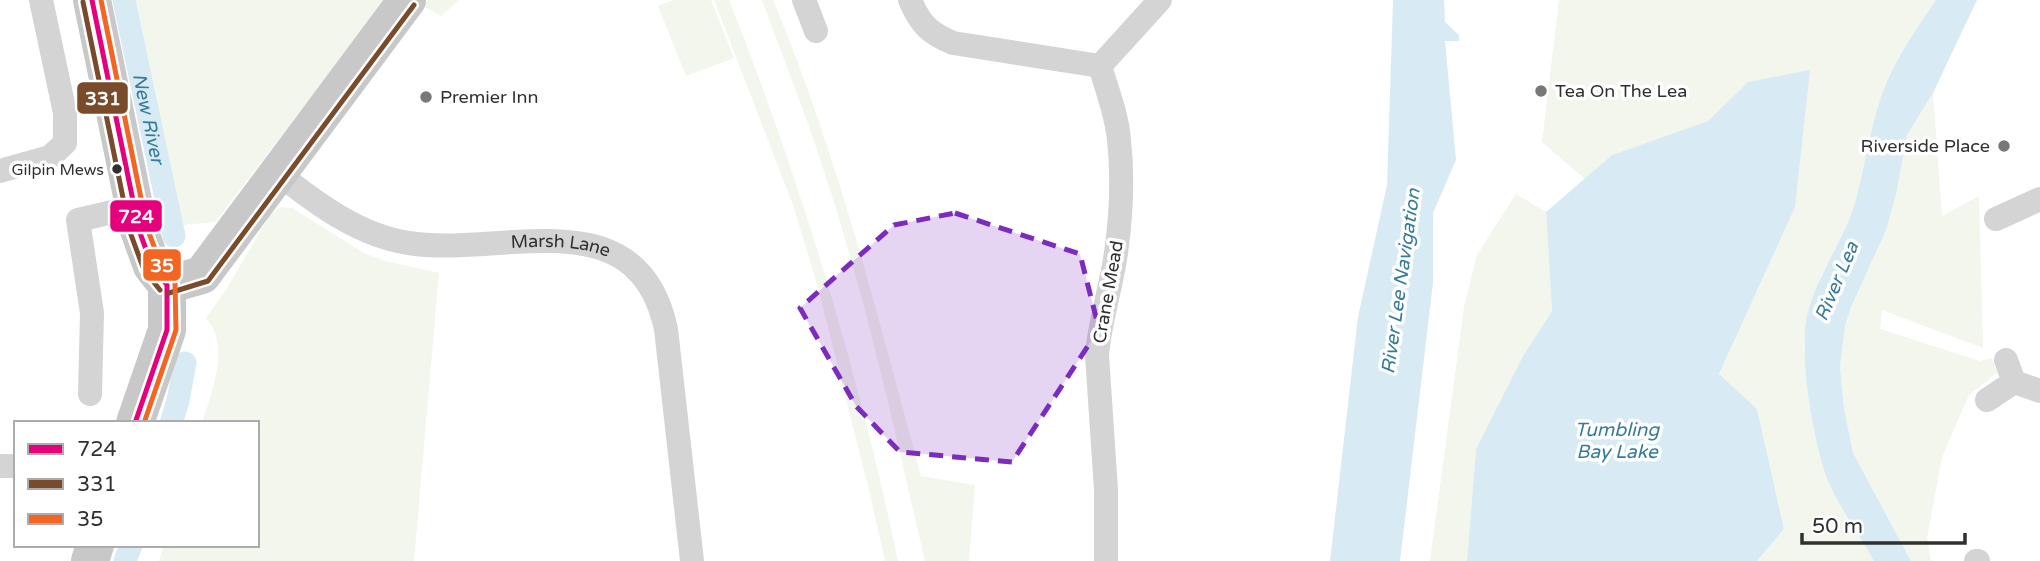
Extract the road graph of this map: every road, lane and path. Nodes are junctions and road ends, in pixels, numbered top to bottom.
1 (41, 0) edge
2 (92, 0) edge
3 (407, 0) edge
4 (804, 0) edge
5 (910, 0) edge
6 (1160, 0) edge
7 (816, 31) dead end
8 (1100, 66) junction
9 (0, 171) edge
10 (279, 174) junction
11 (2040, 199) edge
12 (134, 207) junction
13 (1996, 219) dead end
14 (167, 285) junction
15 (2040, 391) edge
16 (90, 394) dead end
17 (1987, 400) dead end
18 (136, 421) edge
19 (692, 561) edge
20 (1106, 561) edge

1 - 9 street
2 - 12 main road
3 - 10 main road
4 - 7 street
5 - 8 street
6 - 8 street
8 - 20 street, Crane Mead
10 - 14 main road
10 - 19 street, Marsh Lane
11 - 13 street
12 - 14 main road
12 - 16 street
14 - 18 main road
15 - 17 street

